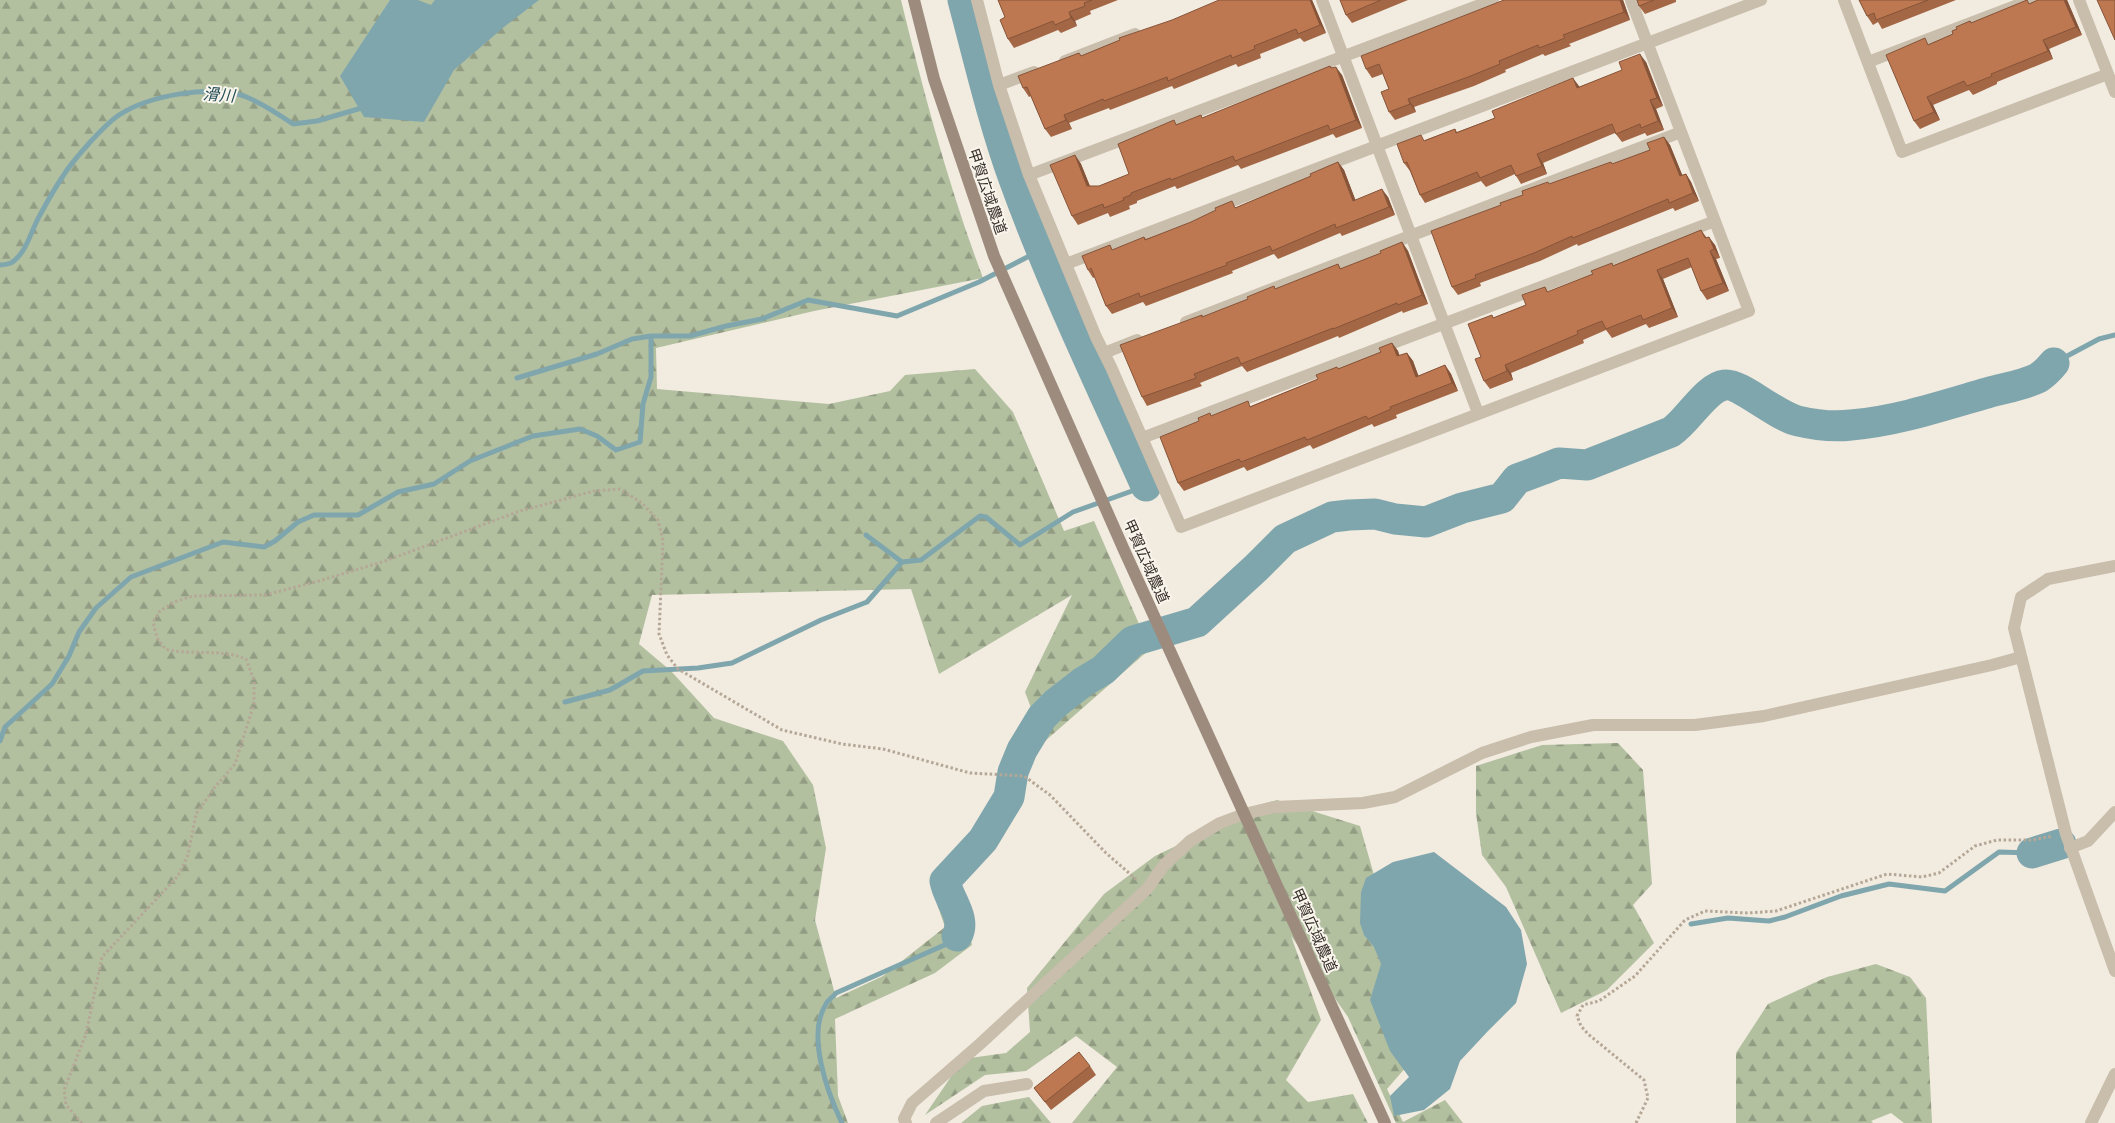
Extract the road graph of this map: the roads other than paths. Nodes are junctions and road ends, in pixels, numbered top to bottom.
1 (914, 0) edge
2 (977, 0) edge
3 (1322, 0) edge
4 (1493, 0) edge
5 (1631, 0) edge
6 (1761, 0) edge
7 (1844, 0) edge
8 (2031, 0) edge
9 (2079, 0) edge
10 (1144, 31) edge
11 (1647, 43) junction
12 (1344, 56) junction
13 (1868, 62) junction
14 (2108, 74) junction
15 (999, 85) junction
16 (2115, 92) edge
17 (1681, 132) junction
18 (1378, 146) junction
19 (1029, 176) junction
20 (1715, 221) junction
21 (1412, 235) junction
22 (1066, 264) junction
23 (1444, 325) junction
24 (1169, 328) edge
25 (1151, 335) edge
26 (1104, 353) junction
27 (1478, 414) junction
28 (1142, 438) junction
29 (2115, 566) edge
30 (2021, 656) junction
31 (2115, 812) edge
32 (1244, 814) junction
33 (2070, 848) junction
34 (2115, 972) edge
35 (2115, 1074) edge
36 (1027, 1084) dead end
37 (906, 1123) edge
38 (936, 1123) edge
39 (1385, 1123) edge
40 (2091, 1123) edge

1 - 32 street, 甲賀広域農道
2 - 15 street
3 - 12 street
4 - 12 street
5 - 11 street
6 - 11 street
7 - 13 street
8 - 13 street
9 - 14 street
10 - 15 street
11 - 17 street
11 - 18 street
12 - 18 street
12 - 19 street
13 - 14 street
14 - 16 street
15 - 19 street
17 - 20 street
17 - 21 street
18 - 21 street
18 - 22 street
19 - 22 street
20 - 23 street
20 - 27 street
21 - 23 street
21 - 24 street
22 - 26 street
23 - 27 street
23 - 28 street
25 - 26 street
26 - 28 street
27 - 28 street
29 - 30 street
30 - 32 street
30 - 33 street
31 - 33 street
32 - 37 street
32 - 39 street, 甲賀広域農道
33 - 34 street
35 - 40 street
36 - 38 street

